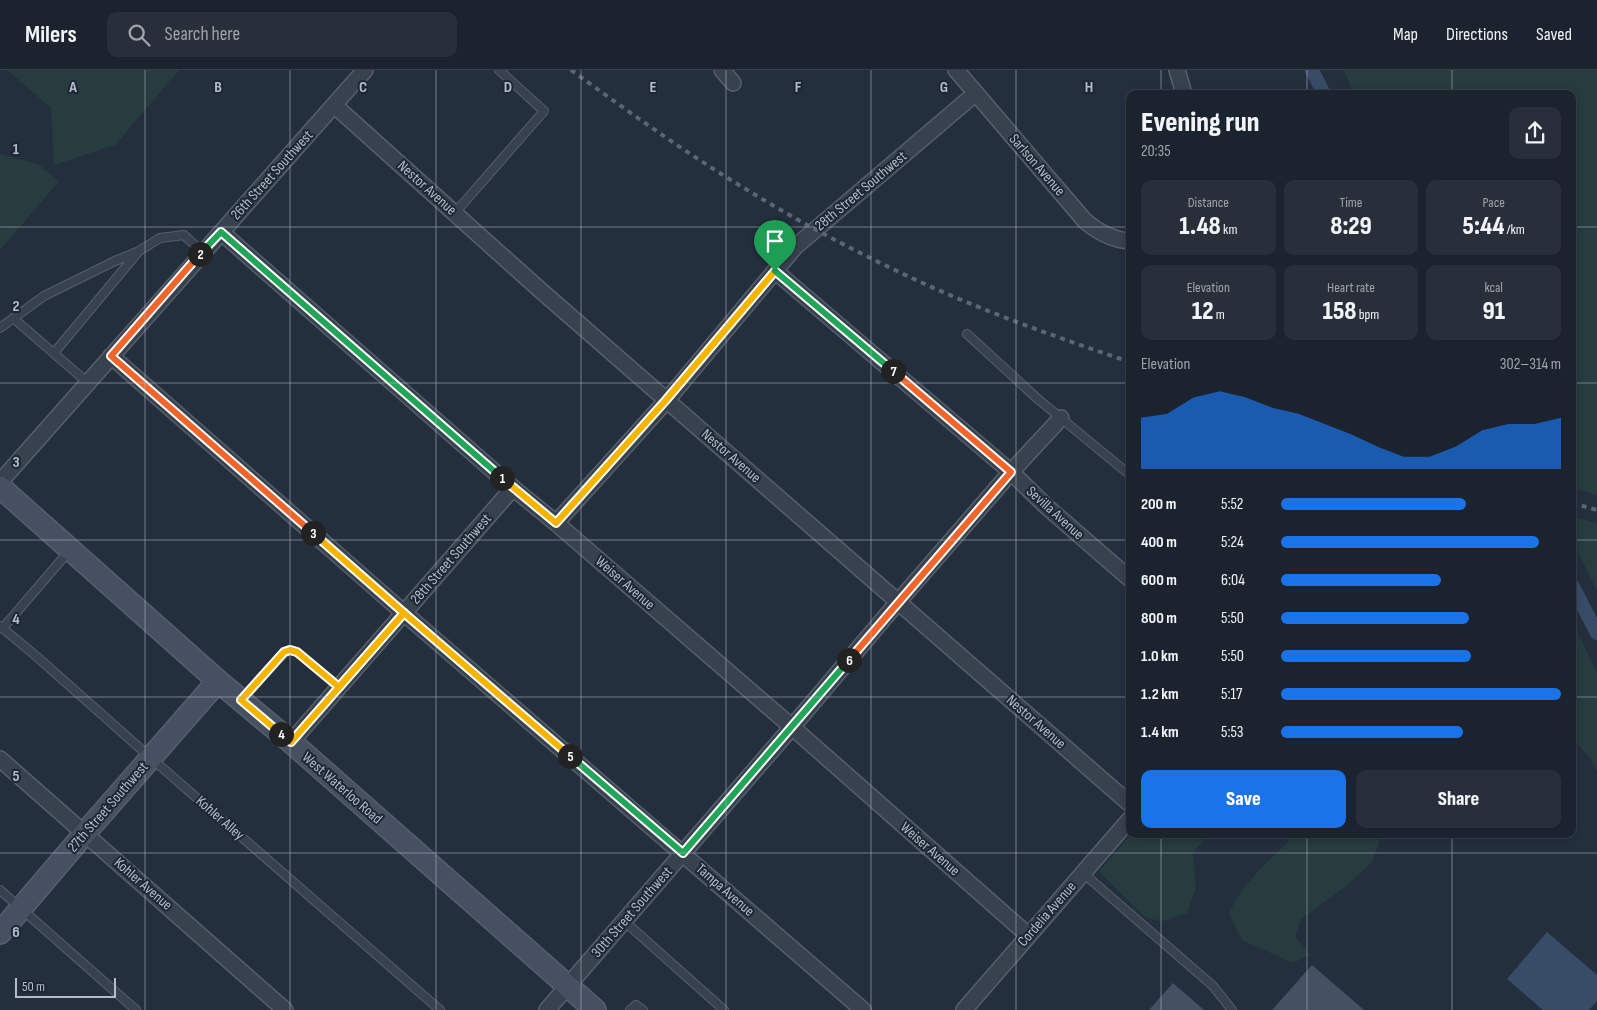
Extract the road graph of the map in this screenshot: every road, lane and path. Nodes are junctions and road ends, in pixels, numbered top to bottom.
1 (365, 70) edge
2 (499, 70) edge
3 (722, 70) edge
4 (956, 70) edge
5 (1177, 70) edge
6 (733, 83) dead end
7 (1183, 90) edge
8 (976, 93) junction
9 (334, 105) junction
10 (454, 214) junction
11 (221, 232) junction
12 (1126, 240) edge
13 (139, 251) junction
14 (202, 252) junction
15 (775, 271) junction
16 (13, 318) junction
17 (0, 328) edge
18 (967, 334) dead end
19 (54, 353) junction
20 (111, 356) junction
21 (87, 382) junction
22 (666, 400) junction
23 (1061, 418) junction
24 (1126, 471) edge
25 (1011, 472) junction
26 (0, 482) edge
27 (0, 487) edge
28 (513, 488) junction
29 (556, 523) junction
30 (70, 550) junction
31 (1126, 576) edge
32 (898, 602) junction
33 (404, 613) junction
34 (1, 627) edge
35 (218, 681) junction
36 (339, 687) junction
37 (241, 700) junction
38 (792, 728) junction
39 (291, 742) junction
40 (151, 758) junction
41 (0, 759) edge
42 (1126, 801) edge
43 (1126, 823) edge
44 (85, 833) junction
45 (683, 853) junction
46 (1083, 873) junction
47 (0, 890) edge
48 (21, 908) junction
49 (624, 921) junction
50 (0, 934) edge
51 (1028, 935) junction
52 (568, 987) junction
53 (136, 1010) edge
54 (285, 1010) edge
55 (440, 1010) edge
56 (547, 1010) edge
57 (595, 1010) edge
58 (630, 1010) edge
59 (643, 1010) edge
60 (724, 1010) edge
61 (863, 1010) edge
62 (964, 1010) edge
63 (1232, 1010) edge

1 - 9 street, 26th Street Southwest
2 - 10 lane
3 - 6 street
4 - 8 street, Sarlson Avenue
5 - 7 street
8 - 12 street, Sarlson Avenue
8 - 15 street, 28th Street Southwest
9 - 10 street, Nestor Avenue
9 - 11 street, 26th Street Southwest
10 - 22 street, Nestor Avenue
11 - 14 street, 26th Street Southwest
11 - 28 street, Weiser Avenue
13 - 14 lane
13 - 16 lane
13 - 19 lane
14 - 20 street, 26th Street Southwest
15 - 22 street, 28th Street Southwest
15 - 25 street, Sevilla Avenue
16 - 17 lane
16 - 19 lane
18 - 23 lane
19 - 21 lane
20 - 21 street, 26th Street Southwest
20 - 33 street, Tampa Avenue
21 - 26 street, 26th Street Southwest
22 - 29 street, 28th Street Southwest
22 - 32 street, Nestor Avenue
23 - 24 lane
23 - 25 street, 30th Street Southwest
25 - 31 street, Sevilla Avenue
25 - 32 street, 30th Street Southwest
27 - 30 main road, West Waterloo Road
28 - 29 street, Weiser Avenue
28 - 33 street, 28th Street Southwest
29 - 38 street, Weiser Avenue
30 - 34 lane
30 - 35 main road, West Waterloo Road
32 - 38 street, 30th Street Southwest
32 - 42 street, Nestor Avenue
33 - 36 street, 28th Street Southwest
33 - 45 street, Tampa Avenue
34 - 40 lane, Kohler Alley
35 - 37 main road, West Waterloo Road
35 - 40 main road, 27th Street Southwest
36 - 37 lane
36 - 39 street, 28th Street Southwest
37 - 39 main road, West Waterloo Road
38 - 45 street, 30th Street Southwest
38 - 51 street, Weiser Avenue
39 - 52 main road, West Waterloo Road
40 - 44 main road, 27th Street Southwest
40 - 55 lane, Kohler Alley
41 - 44 street, Kohler Avenue
43 - 46 street, Cordelia Avenue
44 - 48 main road, 27th Street Southwest
44 - 54 street, Kohler Avenue
45 - 49 street, 30th Street Southwest
45 - 61 street, Tampa Avenue
46 - 51 street, Cordelia Avenue
46 - 63 lane
47 - 48 lane
48 - 50 main road, 27th Street Southwest
48 - 53 lane
49 - 52 street, 30th Street Southwest
49 - 60 lane
51 - 62 street, Cordelia Avenue
52 - 56 street, 30th Street Southwest
52 - 57 main road, West Waterloo Road
58 - 59 lane

